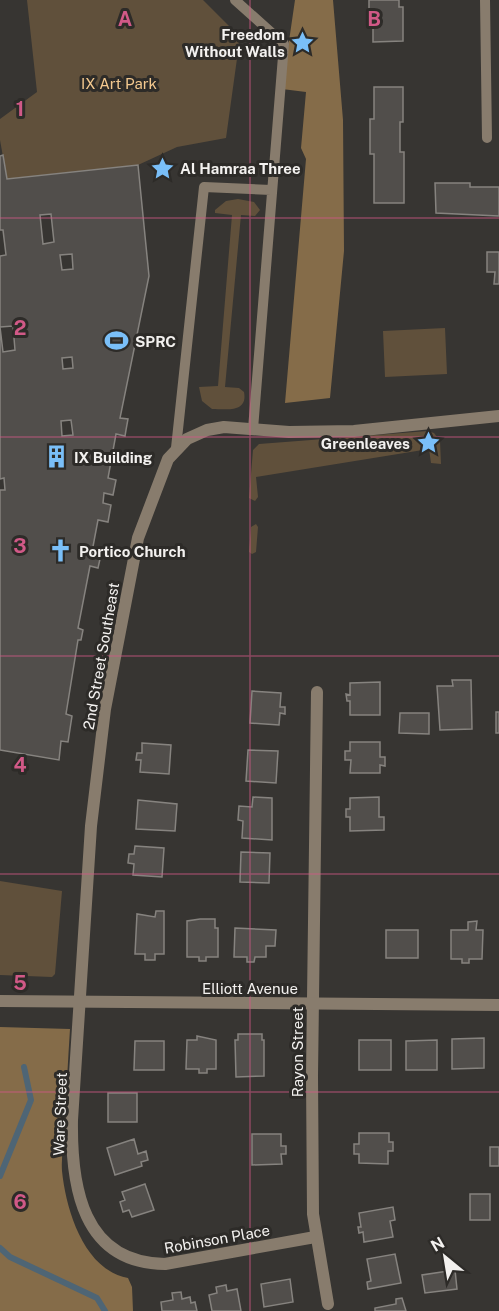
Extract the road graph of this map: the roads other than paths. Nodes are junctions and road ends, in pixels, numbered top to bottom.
1 (235, 0) edge
2 (485, 0) edge
3 (486, 91) junction
4 (499, 92) edge
5 (487, 138) dead end
6 (271, 190) junction
7 (499, 416) edge
8 (254, 429) junction
9 (176, 448) junction
10 (317, 692) dead end
11 (0, 1001) edge
12 (80, 1002) junction
13 (313, 1003) junction
14 (499, 1005) edge
15 (79, 1026) joint
16 (97, 1235) joint
17 (315, 1237) junction
18 (328, 1304) dead end

1 - 6 lane
2 - 3 lane
3 - 4 lane
3 - 5 lane
6 - 8 lane
6 - 9 lane
7 - 8 street, 2nd Street Southeast
8 - 9 street, 2nd Street Southeast
9 - 12 street, 2nd Street Southeast
10 - 13 street, Rayon Street
11 - 12 street, Elliott Avenue
12 - 13 street, Elliott Avenue
12 - 15 street, 2nd Street Southeast
13 - 14 street, Elliott Avenue
13 - 17 street, Rayon Street
15 - 16 street, Ware Street
16 - 17 street, Robinson Place
17 - 18 street, Rayon Street

